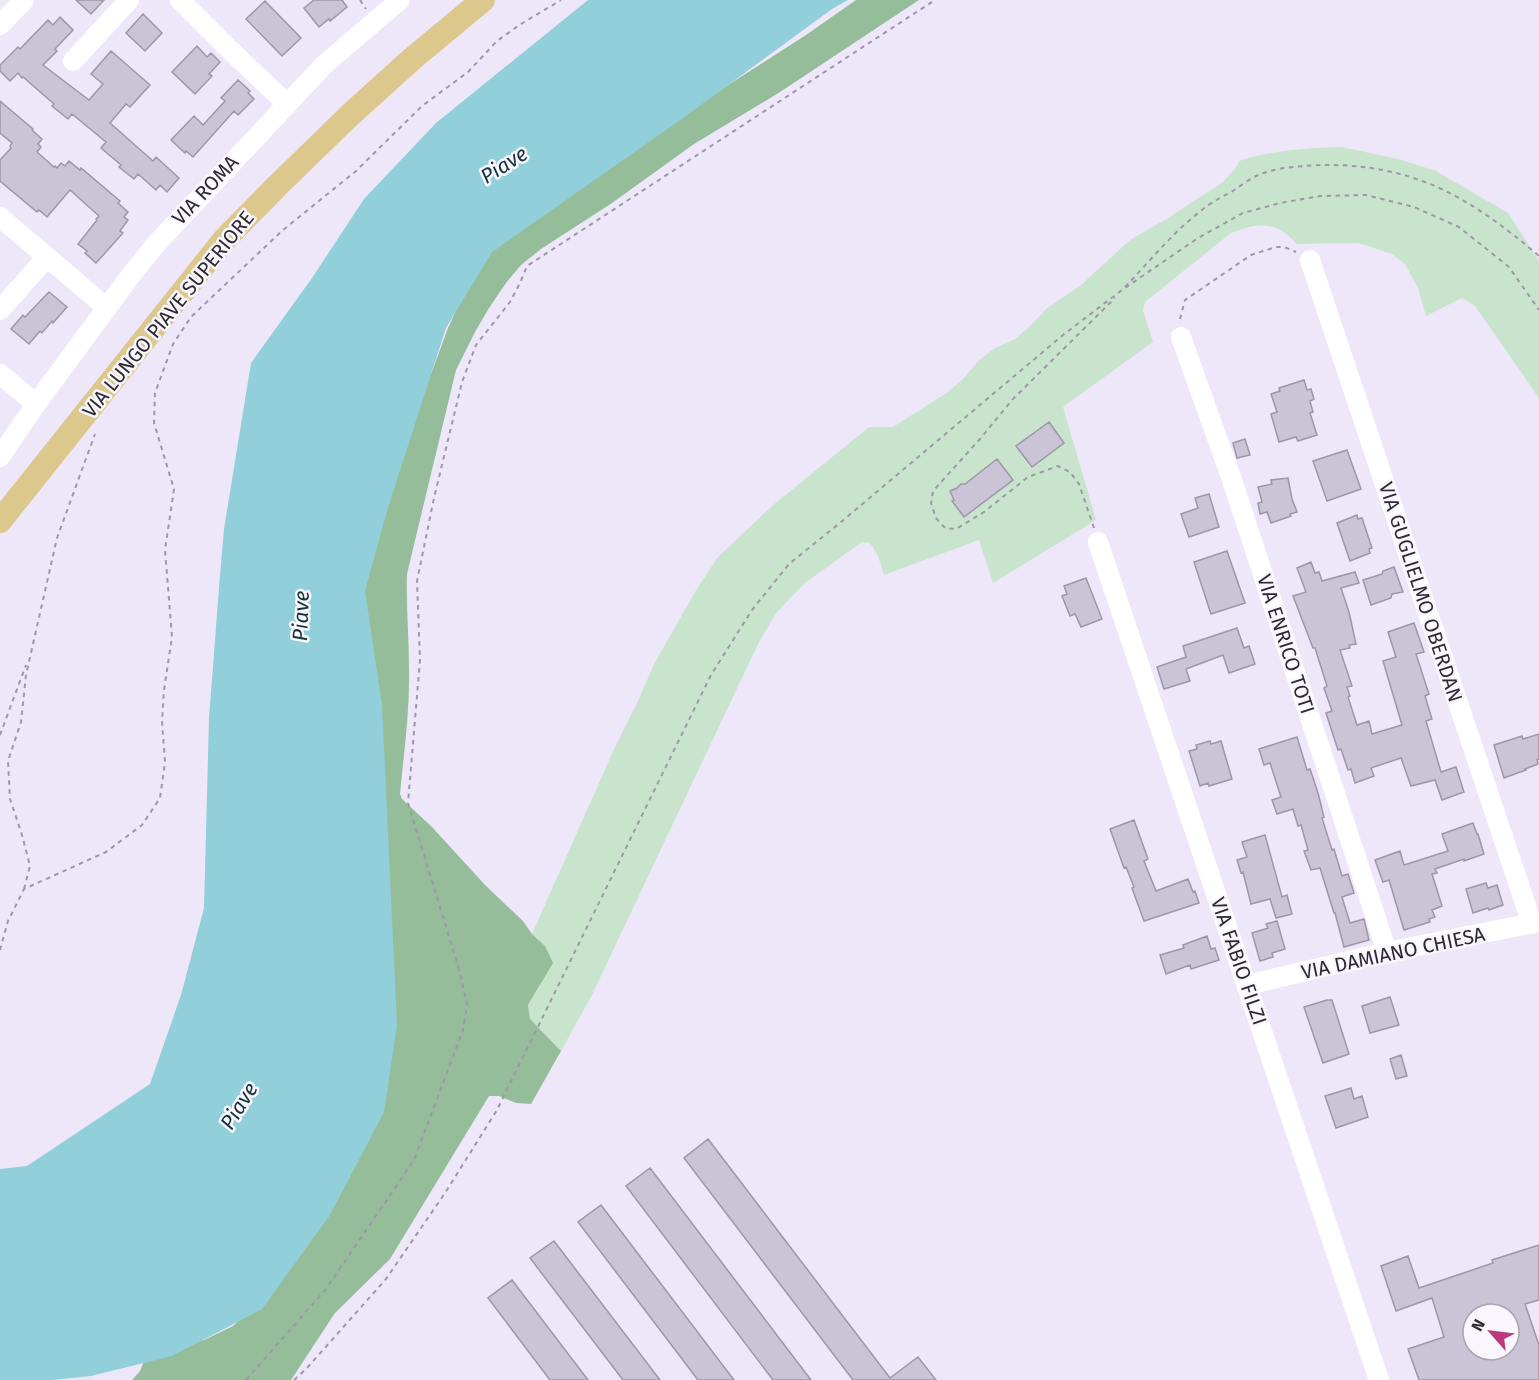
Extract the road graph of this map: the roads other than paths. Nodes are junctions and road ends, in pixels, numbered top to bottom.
1 (24, 0) edge
2 (129, 0) edge
3 (180, 0) edge
4 (483, 0) edge
5 (394, 2) edge
6 (0, 26) edge
7 (73, 61) dead end
8 (286, 103) junction
9 (0, 218) edge
10 (46, 257) junction
11 (1310, 260) road end
12 (107, 308) junction
13 (0, 310) edge
14 (1181, 337) road end
15 (0, 374) edge
16 (36, 404) junction
17 (0, 457) edge
18 (0, 521) edge
19 (1098, 542) road end
20 (1535, 923) edge
21 (1388, 952) junction
22 (1247, 985) junction
23 (1379, 1380) edge

1 - 6 street
2 - 7 street
3 - 8 street
4 - 18 main road, VIA LUNGO PIAVE SUPERIORE
5 - 8 street, VIA ROMA
8 - 12 street, VIA ROMA
9 - 10 street
10 - 12 street
10 - 13 street
11 - 20 street, VIA GUGLIELMO OBERDAN
12 - 16 street, VIA ROMA
14 - 21 street, VIA ENRICO TOTI
15 - 16 street
16 - 17 street, VIA ROMA
19 - 22 street, VIA FABIO FILZI
20 - 21 street, VIA DAMIANO CHIESA
21 - 22 street, VIA DAMIANO CHIESA
22 - 23 street, VIA FABIO FILZI

